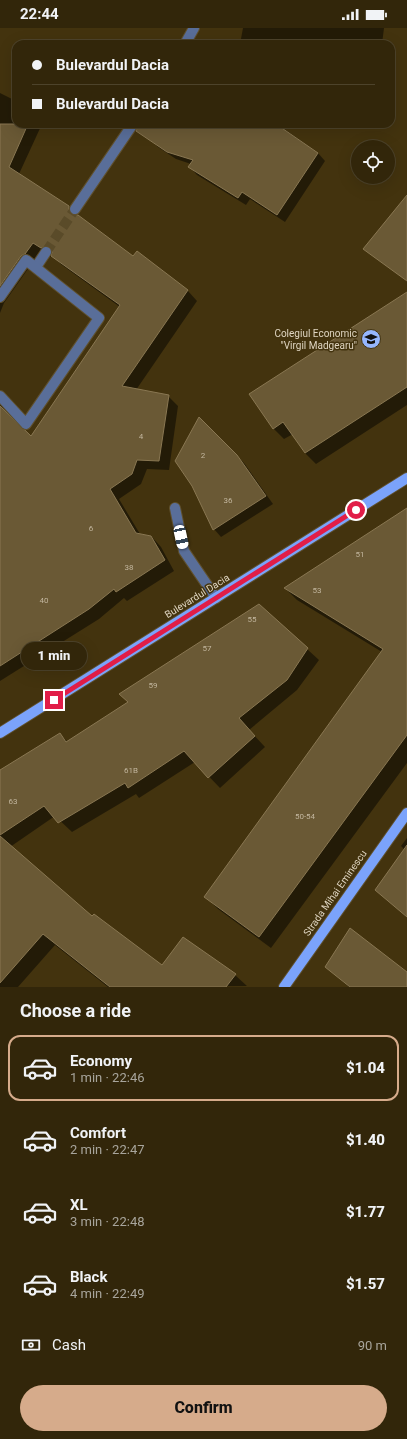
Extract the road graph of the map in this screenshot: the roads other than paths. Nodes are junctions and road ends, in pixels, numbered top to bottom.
1 (194, 28) edge
2 (187, 40) edge
3 (130, 128) edge
4 (75, 210) tunnel mouth
5 (46, 252) tunnel mouth
6 (36, 267) junction
7 (0, 297) edge
8 (0, 396) edge
9 (407, 478) edge
10 (175, 508) dead end
11 (216, 598) junction
12 (0, 733) edge
13 (407, 813) edge
14 (284, 987) edge

1 - 2 street
3 - 4 street
5 - 6 street
6 - 7 street
6 - 8 street
9 - 11 main road, Bulevardul Dacia
10 - 11 street
11 - 12 main road, Bulevardul Dacia
13 - 14 main road, Strada Mihai Eminescu

